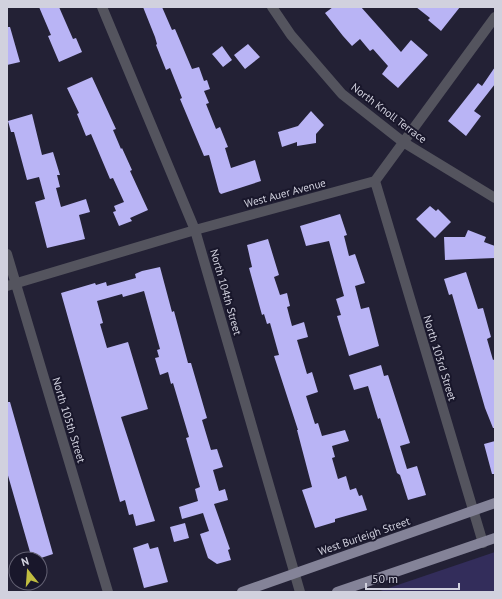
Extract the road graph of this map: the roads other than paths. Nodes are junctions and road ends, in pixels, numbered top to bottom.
1 (102, 7) edge
2 (272, 7) edge
3 (495, 17) edge
4 (403, 142) junction
5 (375, 181) junction
6 (495, 198) edge
7 (195, 230) junction
8 (7, 254) edge
9 (11, 285) edge
10 (495, 503) edge
11 (473, 511) junction
12 (495, 538) edge
13 (483, 543) junction
14 (294, 573) junction
15 (108, 592) edge
16 (242, 592) edge
17 (300, 592) edge
18 (337, 592) edge

1 - 7 street, North 104th Street
2 - 4 street, North Knoll Terrace
3 - 4 street
4 - 5 street
4 - 6 street, North Knoll Terrace
5 - 7 street, West Auer Avenue
5 - 11 street, North 103rd Street
7 - 9 street, West Auer Avenue
7 - 14 street, North 104th Street
8 - 9 street, North 105th Street
9 - 15 street, North 105th Street
10 - 11 main road, West Burleigh Street
11 - 13 street, North 103rd Street
11 - 14 main road, West Burleigh Street
12 - 13 main road
13 - 18 main road
14 - 16 main road, West Burleigh Street
14 - 17 street, North 104th Street

